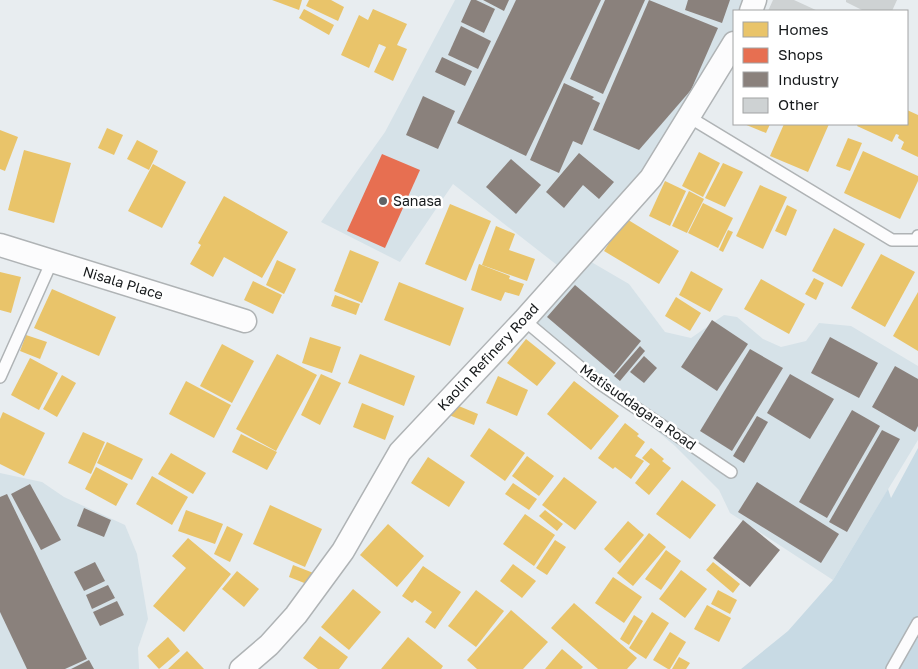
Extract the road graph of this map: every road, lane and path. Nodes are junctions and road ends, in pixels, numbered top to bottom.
1 (733, 46) edge
2 (688, 117) junction
3 (918, 236) edge
4 (0, 245) edge
5 (52, 261) junction
6 (524, 320) junction
7 (245, 321) dead end
8 (0, 377) edge
9 (731, 472) dead end
10 (918, 623) edge
11 (240, 669) edge
12 (892, 669) edge

1 - 2 street, Kaolin Refinery Road
2 - 3 lane
2 - 6 street, Kaolin Refinery Road
4 - 5 street, Nisala Place
5 - 7 street, Nisala Place
5 - 8 lane
6 - 9 lane, Matisuddagara Road
6 - 11 street, Kaolin Refinery Road
10 - 12 lane

